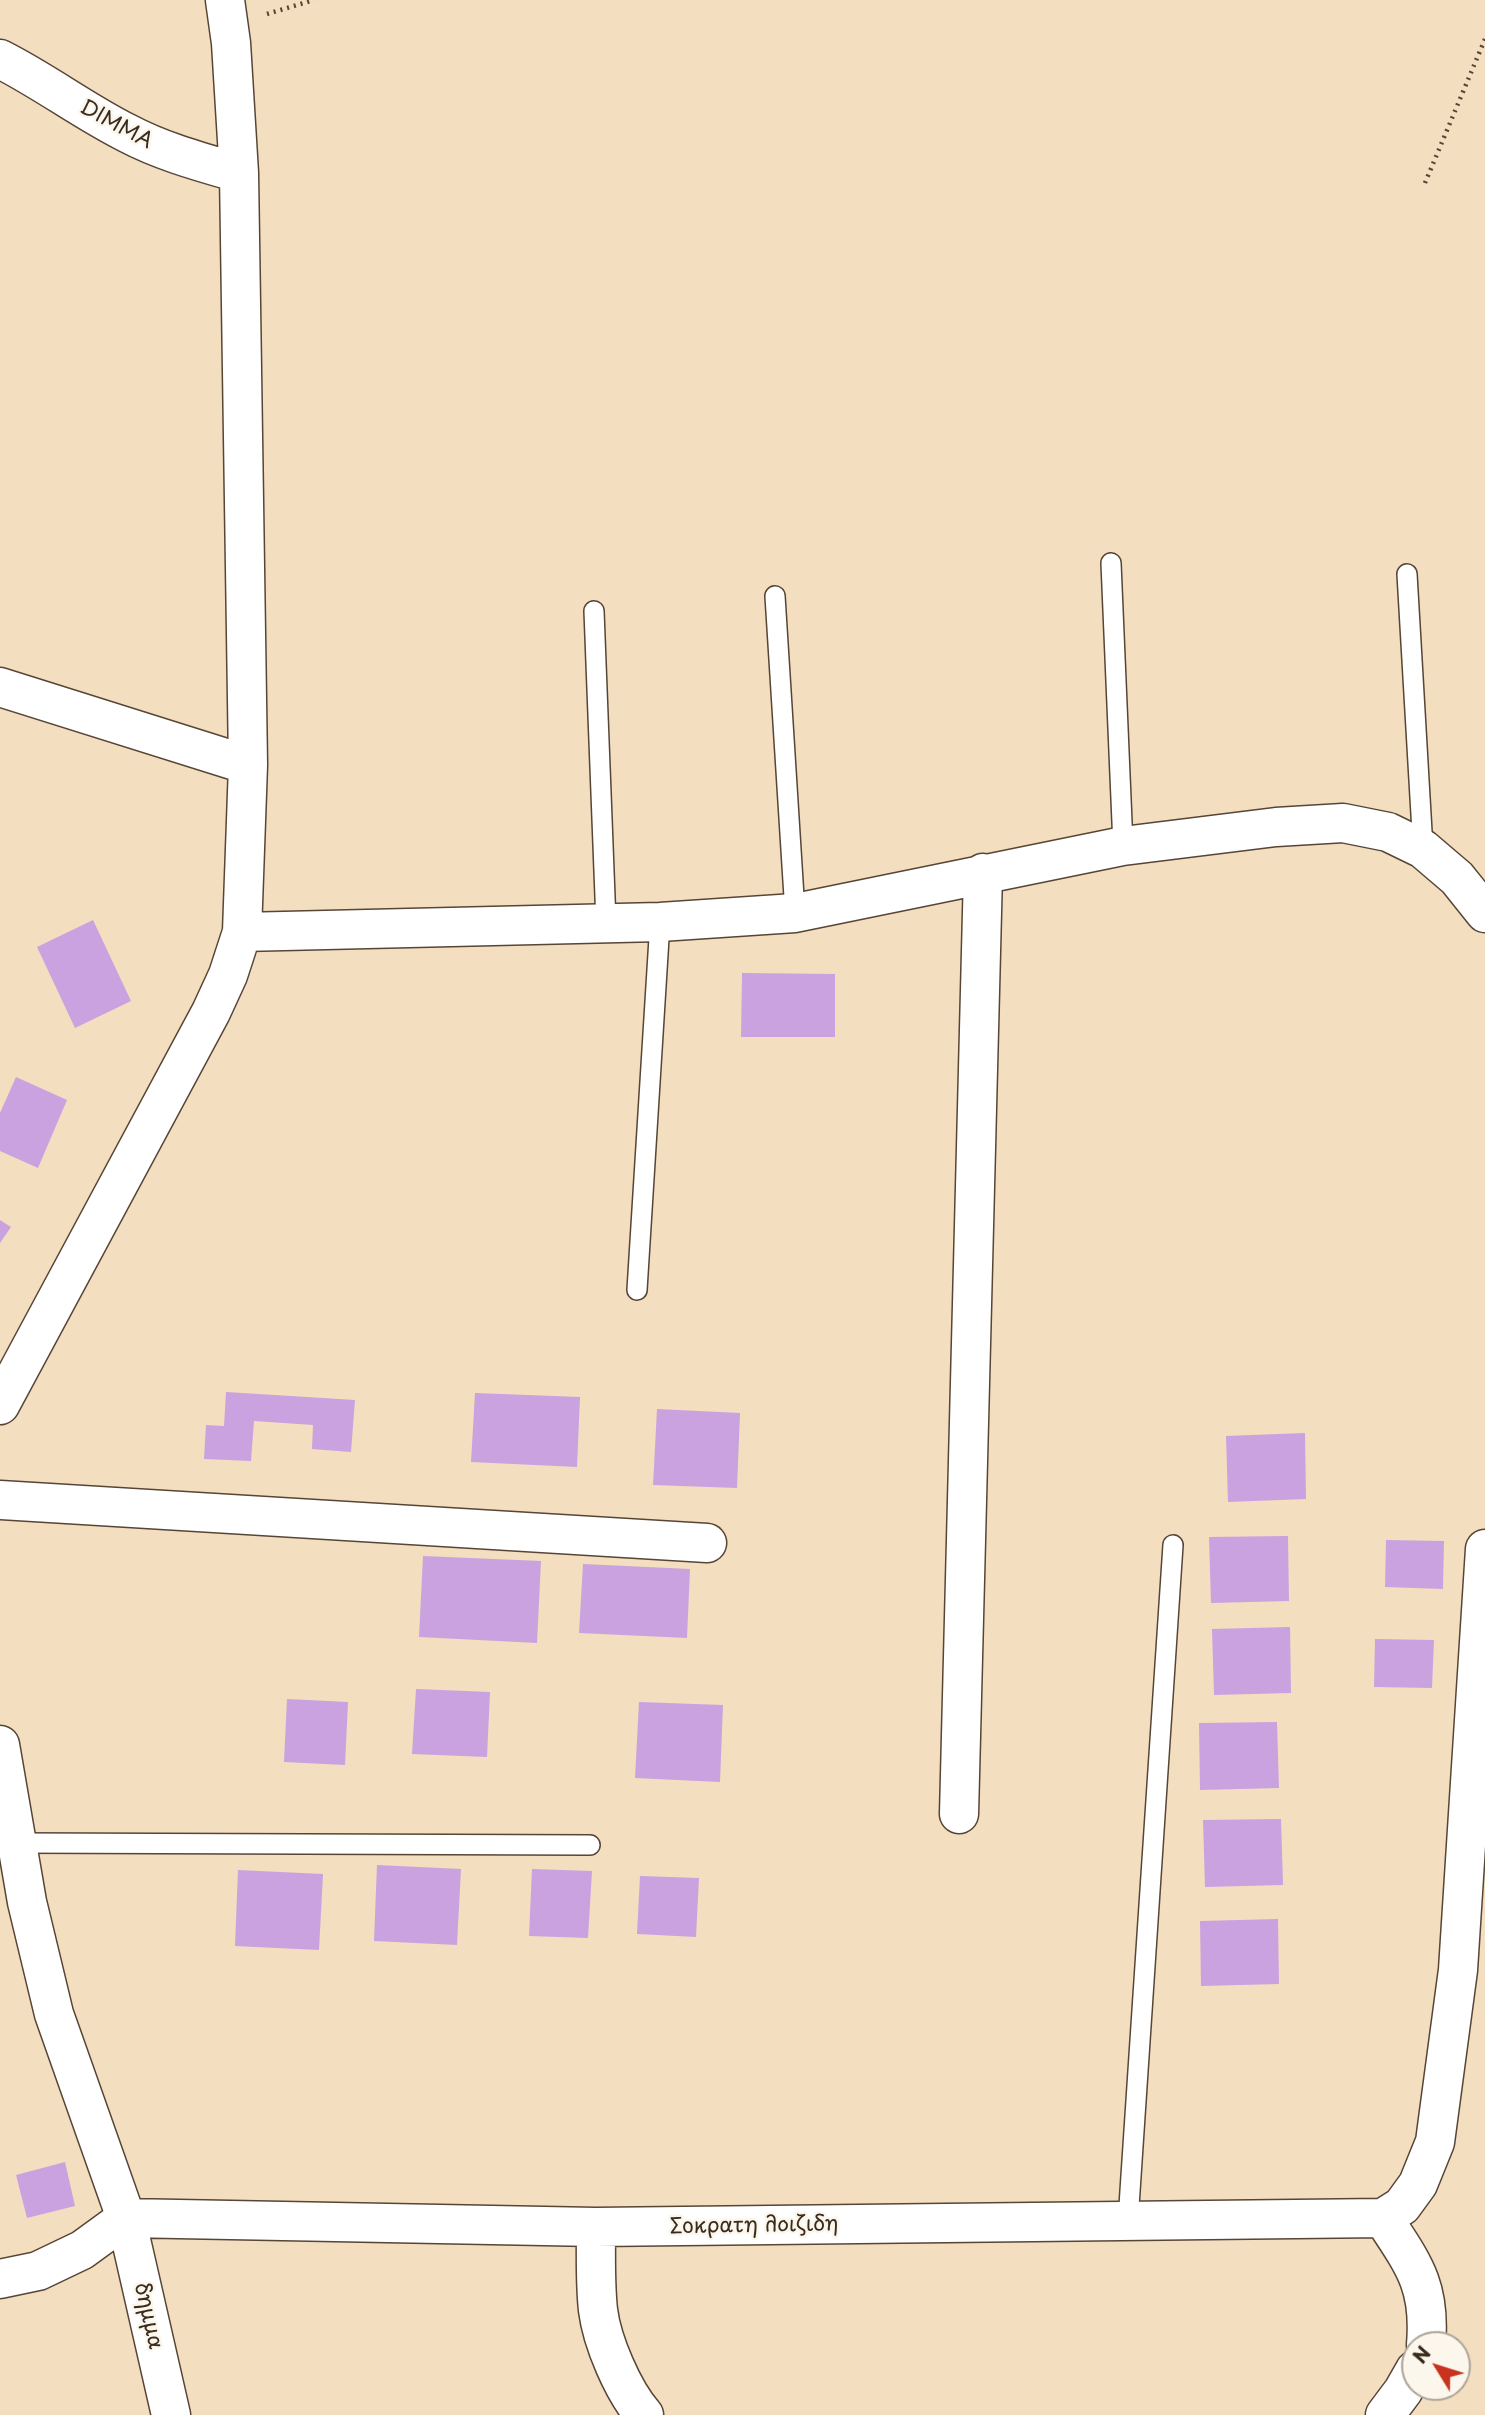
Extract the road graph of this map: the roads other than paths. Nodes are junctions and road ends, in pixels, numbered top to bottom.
1 (225, 0) edge
2 (0, 59) edge
3 (239, 173) junction
4 (1111, 563) dead end
5 (1407, 574) dead end
6 (775, 596) dead end
7 (594, 611) dead end
8 (0, 687) edge
9 (248, 765) junction
10 (1123, 846) junction
11 (1423, 849) junction
12 (983, 873) junction
13 (795, 913) junction
14 (1485, 913) edge
15 (660, 922) junction
16 (606, 923) junction
17 (242, 932) junction
18 (637, 1290) dead end
19 (0, 1405) edge
20 (0, 1500) edge
21 (707, 1543) dead end
22 (1174, 1545) dead end
23 (1485, 1549) edge
24 (0, 1745) edge
25 (959, 1814) dead end
26 (17, 1843) junction
27 (590, 1845) dead end
28 (1472, 1972) edge
29 (126, 2218) junction
30 (1383, 2218) junction
31 (1128, 2221) junction
32 (596, 2227) junction
33 (0, 2279) edge
34 (1427, 2331) edge
35 (1401, 2395) edge
36 (171, 2415) edge
37 (644, 2415) edge
38 (1385, 2415) edge

1 - 3 street
2 - 3 street, DIMMA
3 - 9 street
4 - 10 lane
5 - 11 lane
6 - 13 lane
7 - 16 lane
8 - 9 street
9 - 17 street
10 - 11 street
10 - 12 street
11 - 14 street
12 - 13 street
12 - 25 street
13 - 15 street
15 - 16 street
15 - 18 lane
16 - 17 street
17 - 19 street
20 - 21 street
22 - 31 lane
23 - 28 street
24 - 26 street, δημμα
26 - 27 lane
26 - 29 street, δημμα
28 - 30 street
29 - 32 street, Σοκρατη λοιζιδη
29 - 33 street
29 - 36 street, δημμα
30 - 31 street, Σοκρατη λοιζιδη
30 - 34 street
31 - 32 street, Σοκρατη λοιζιδη
32 - 37 street
35 - 38 street

